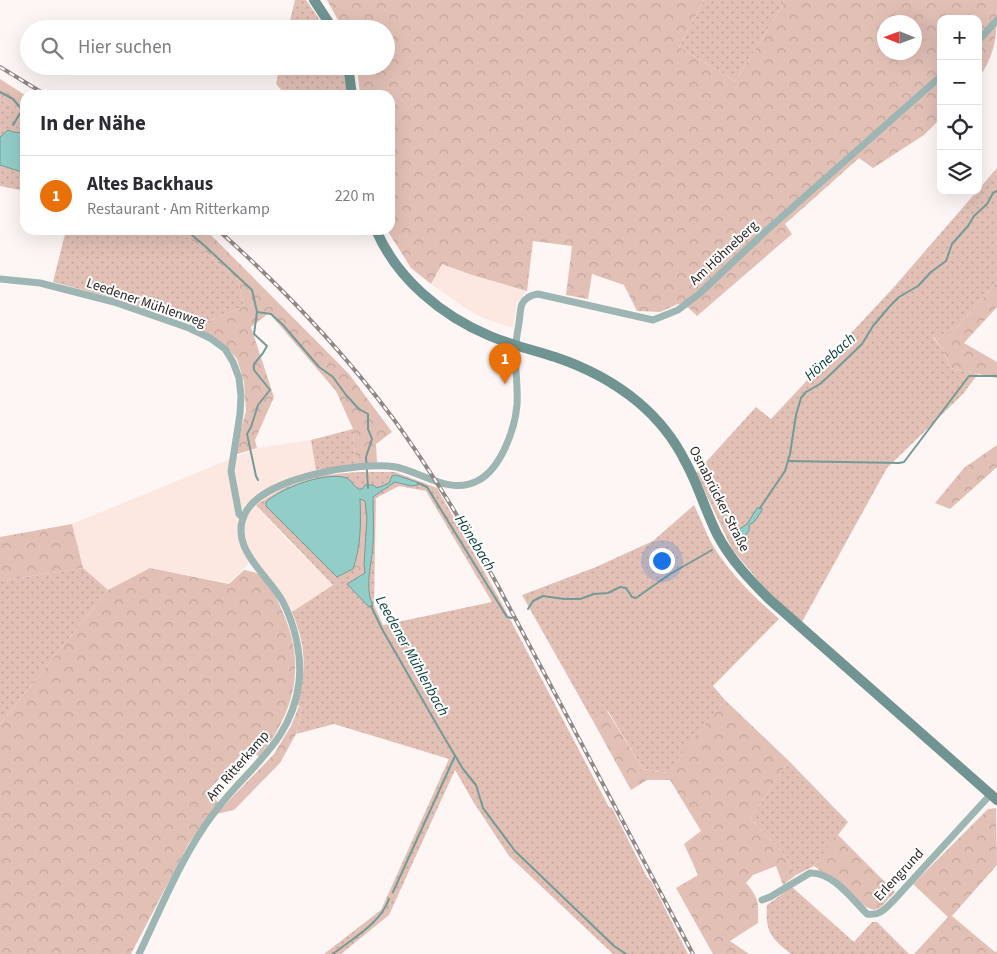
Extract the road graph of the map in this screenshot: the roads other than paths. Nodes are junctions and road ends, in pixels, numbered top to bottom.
1 (314, 0) edge
2 (327, 20) edge
3 (997, 20) edge
4 (982, 37) edge
5 (349, 75) edge
6 (937, 80) edge
7 (351, 90) edge
8 (378, 235) edge
9 (0, 279) edge
10 (516, 345) junction
11 (243, 518) junction
12 (994, 798) edge
13 (762, 900) dead end
14 (139, 954) edge

1 - 2 main road
3 - 4 street
5 - 7 main road
6 - 10 street, Am Höhneberg
8 - 10 main road, Osnabrücker Straße
9 - 11 street, Leedener Mühlenweg
10 - 11 street
10 - 12 main road, Osnabrücker Straße
11 - 14 street, Am Ritterkamp
12 - 13 street, Erlengrund

